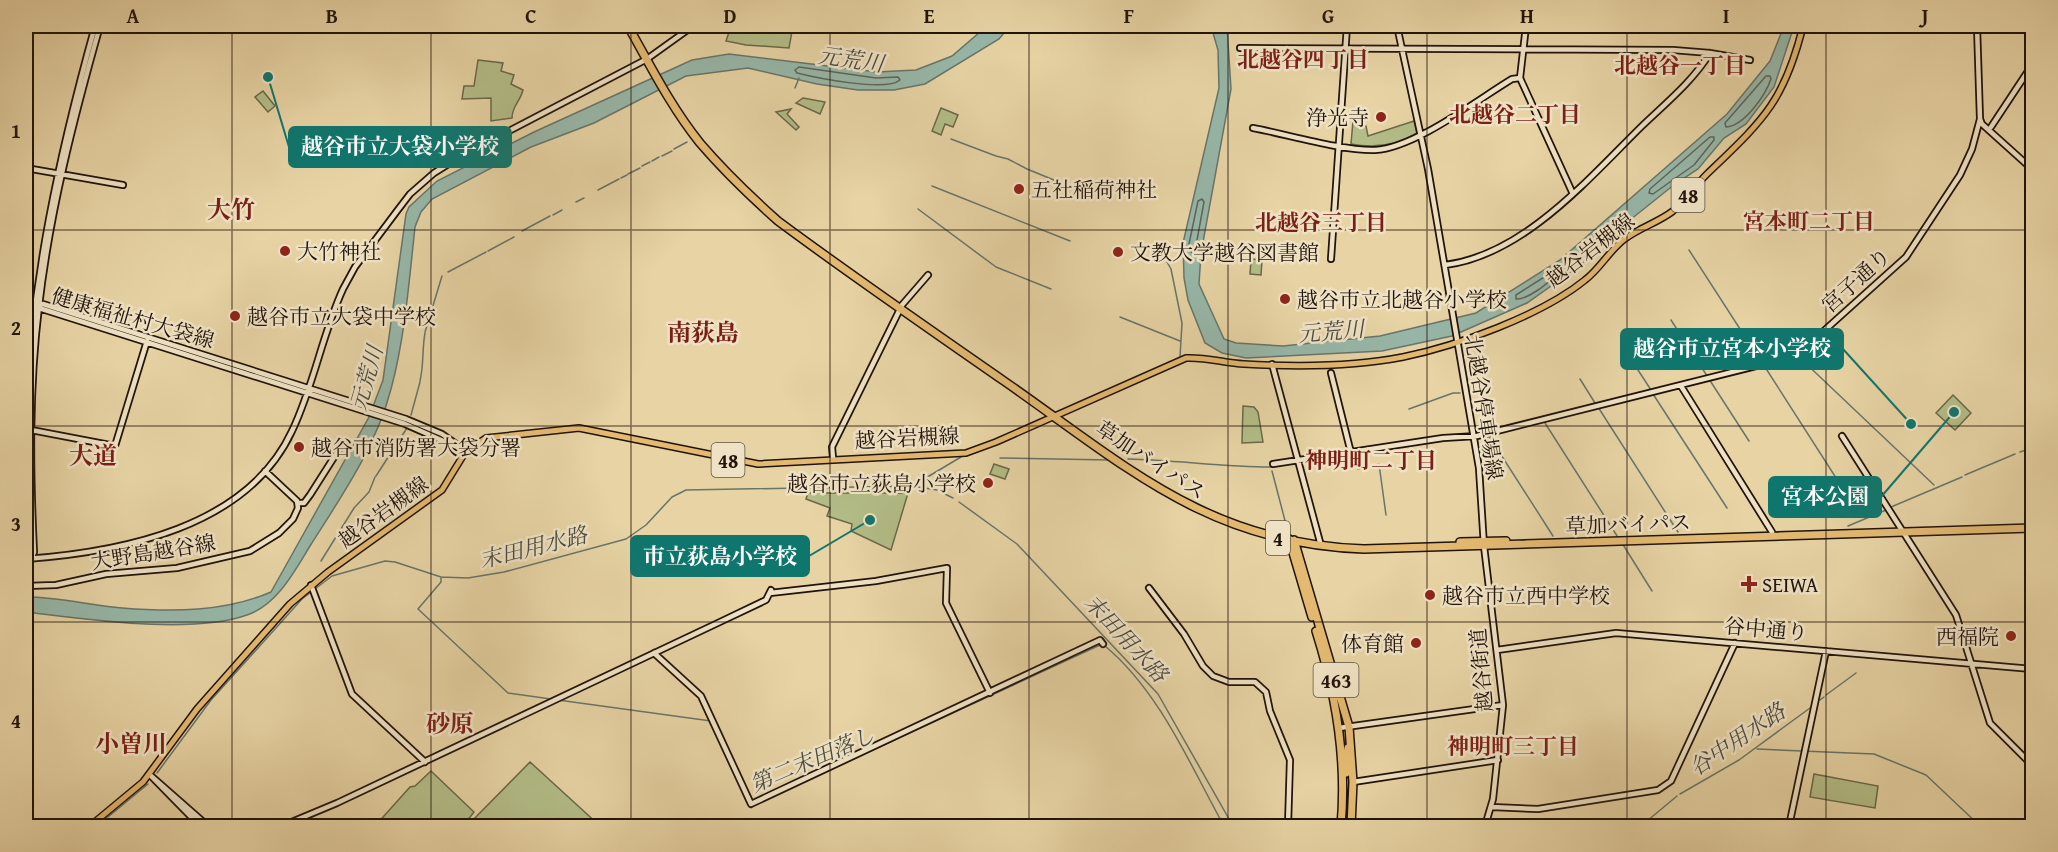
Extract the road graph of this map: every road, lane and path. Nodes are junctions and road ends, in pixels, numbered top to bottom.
1 (95, 26) edge
2 (100, 26) edge
3 (628, 26) edge
4 (633, 26) edge
5 (693, 26) edge
6 (1347, 26) edge
7 (1397, 26) edge
8 (1525, 26) edge
9 (1580, 26) edge
10 (1803, 26) edge
11 (1977, 26) edge
12 (1240, 48) dead end
13 (1346, 48) junction
14 (1402, 49) junction
15 (1523, 49) junction
16 (1710, 52) junction
17 (650, 60) junction
18 (1750, 60) dead end
19 (2032, 65) edge
20 (1520, 78) junction
21 (1980, 119) junction
22 (1253, 128) dead end
23 (1992, 129) junction
24 (1422, 133) junction
25 (1339, 145) junction
26 (26, 168) edge
27 (2032, 169) edge
28 (59, 174) junction
29 (123, 185) dead end
30 (1573, 194) junction
31 (1331, 259) dead end
32 (1445, 265) junction
33 (928, 275) dead end
34 (37, 304) junction
35 (901, 307) junction
36 (1458, 341) junction
37 (147, 342) junction
38 (1272, 364) junction
39 (1331, 373) dead end
40 (1681, 386) junction
41 (307, 390) junction
42 (1056, 415) junction
43 (26, 418) edge
44 (28, 429) edge
45 (1474, 436) junction
46 (1842, 436) dead end
47 (345, 440) dead end
48 (466, 451) junction
49 (1351, 453) junction
50 (833, 458) junction
51 (1298, 460) junction
52 (1273, 464) dead end
53 (265, 471) junction
54 (26, 487) edge
55 (299, 504) junction
56 (2032, 526) edge
57 (1901, 530) junction
58 (1772, 532) junction
59 (1291, 539) junction
60 (1320, 542) junction
61 (1484, 544) junction
62 (28, 559) edge
63 (26, 586) edge
64 (312, 588) junction
65 (1149, 588) dead end
66 (1735, 643) junction
67 (1103, 644) dead end
68 (1497, 650) junction
69 (1826, 651) junction
70 (654, 653) junction
71 (1970, 664) junction
72 (2032, 669) edge
73 (990, 693) junction
74 (1503, 705) junction
75 (1344, 728) junction
76 (1498, 760) junction
77 (425, 762) junction
78 (2032, 765) edge
79 (150, 775) junction
80 (1353, 782) junction
81 (1492, 807) junction
82 (90, 826) edge
83 (200, 826) edge
84 (208, 826) edge
85 (282, 826) edge
86 (1288, 826) edge
87 (1341, 826) edge
88 (1351, 826) edge
89 (1485, 826) edge
90 (1789, 826) edge

1 - 28 street
2 - 28 street
3 - 17 highway, 草加バイパス / 4
4 - 17 highway, 草加バイパス / 4
5 - 17 street, 大野島越谷線
6 - 13 street
7 - 14 street, 北越谷停車場線
8 - 9 street
8 - 15 street
10 - 36 main road, 越谷岩槻線 / 48
11 - 21 street, 宮子通り
12 - 13 street
13 - 14 street
13 - 25 street
14 - 15 street
14 - 24 street, 北越谷停車場線
15 - 16 street
15 - 20 street
16 - 18 street
16 - 30 street
17 - 35 highway, 草加バイパス / 4
17 - 41 street, 大野島越谷線
19 - 23 street
20 - 24 street
20 - 30 street
21 - 23 street
21 - 40 street, 宮子通り
22 - 25 street
23 - 27 street
24 - 25 street
24 - 32 street, 北越谷停車場線
25 - 31 street
26 - 28 street
28 - 29 street
28 - 34 street
30 - 32 street
32 - 36 street, 北越谷停車場線
33 - 35 street
34 - 37 street, 健康福祉村大袋線
34 - 41 street, 健康福祉村大袋線
34 - 43 street
34 - 44 street
35 - 42 highway, 草加バイパス / 4
35 - 50 street
36 - 38 main road, 越谷岩槻線 / 48
36 - 45 street, 北越谷停車場線
37 - 41 street, 健康福祉村大袋線
37 - 44 street
38 - 42 main road, 越谷岩槻線 / 48
38 - 51 street
39 - 49 street
40 - 45 street, 宮子通り
40 - 58 street
41 - 48 street
41 - 53 street, 大野島越谷線
42 - 50 main road, 越谷岩槻線 / 48
42 - 59 highway, 草加バイパス / 4
44 - 62 street
45 - 49 street, 宮子通り
45 - 61 street, 北越谷停車場線
46 - 57 street
47 - 55 street, 大野島越谷線
48 - 50 main road, 越谷岩槻線 / 48
48 - 64 main road, 越谷岩槻線 / 48
49 - 51 street, 宮子通り
51 - 52 street, 宮子通り
51 - 60 street
53 - 55 street
53 - 62 street, 大野島越谷線
54 - 62 street
55 - 63 street, 大野島越谷線
56 - 57 highway, 草加バイパス / 4
57 - 58 highway, 草加バイパス / 4
57 - 61 highway, 草加バイパス / 4
57 - 71 street
58 - 61 highway, 草加バイパス / 4
59 - 60 highway, 草加バイパス / 4
59 - 61 highway, 草加バイパス / 4
59 - 75 highway, 463
60 - 61 highway, 草加バイパス / 4
61 - 68 street, 越谷街道
64 - 77 street
64 - 79 main road, 越谷岩槻線 / 48
65 - 86 street
66 - 68 street, 谷中通り
66 - 69 street, 谷中通り
66 - 81 street
67 - 73 street
68 - 74 street, 越谷街道
69 - 71 street, 谷中通り
69 - 90 street
70 - 73 street
70 - 73 street
70 - 77 street
71 - 72 street, 谷中通り
71 - 78 street
74 - 75 street
74 - 76 street, 越谷街道
75 - 80 highway, 463
75 - 87 highway
76 - 80 street
76 - 81 street, 越谷街道
77 - 85 street
79 - 82 main road, 越谷岩槻線 / 48
79 - 83 street
79 - 84 street
80 - 88 highway, 463
81 - 89 street, 越谷街道

